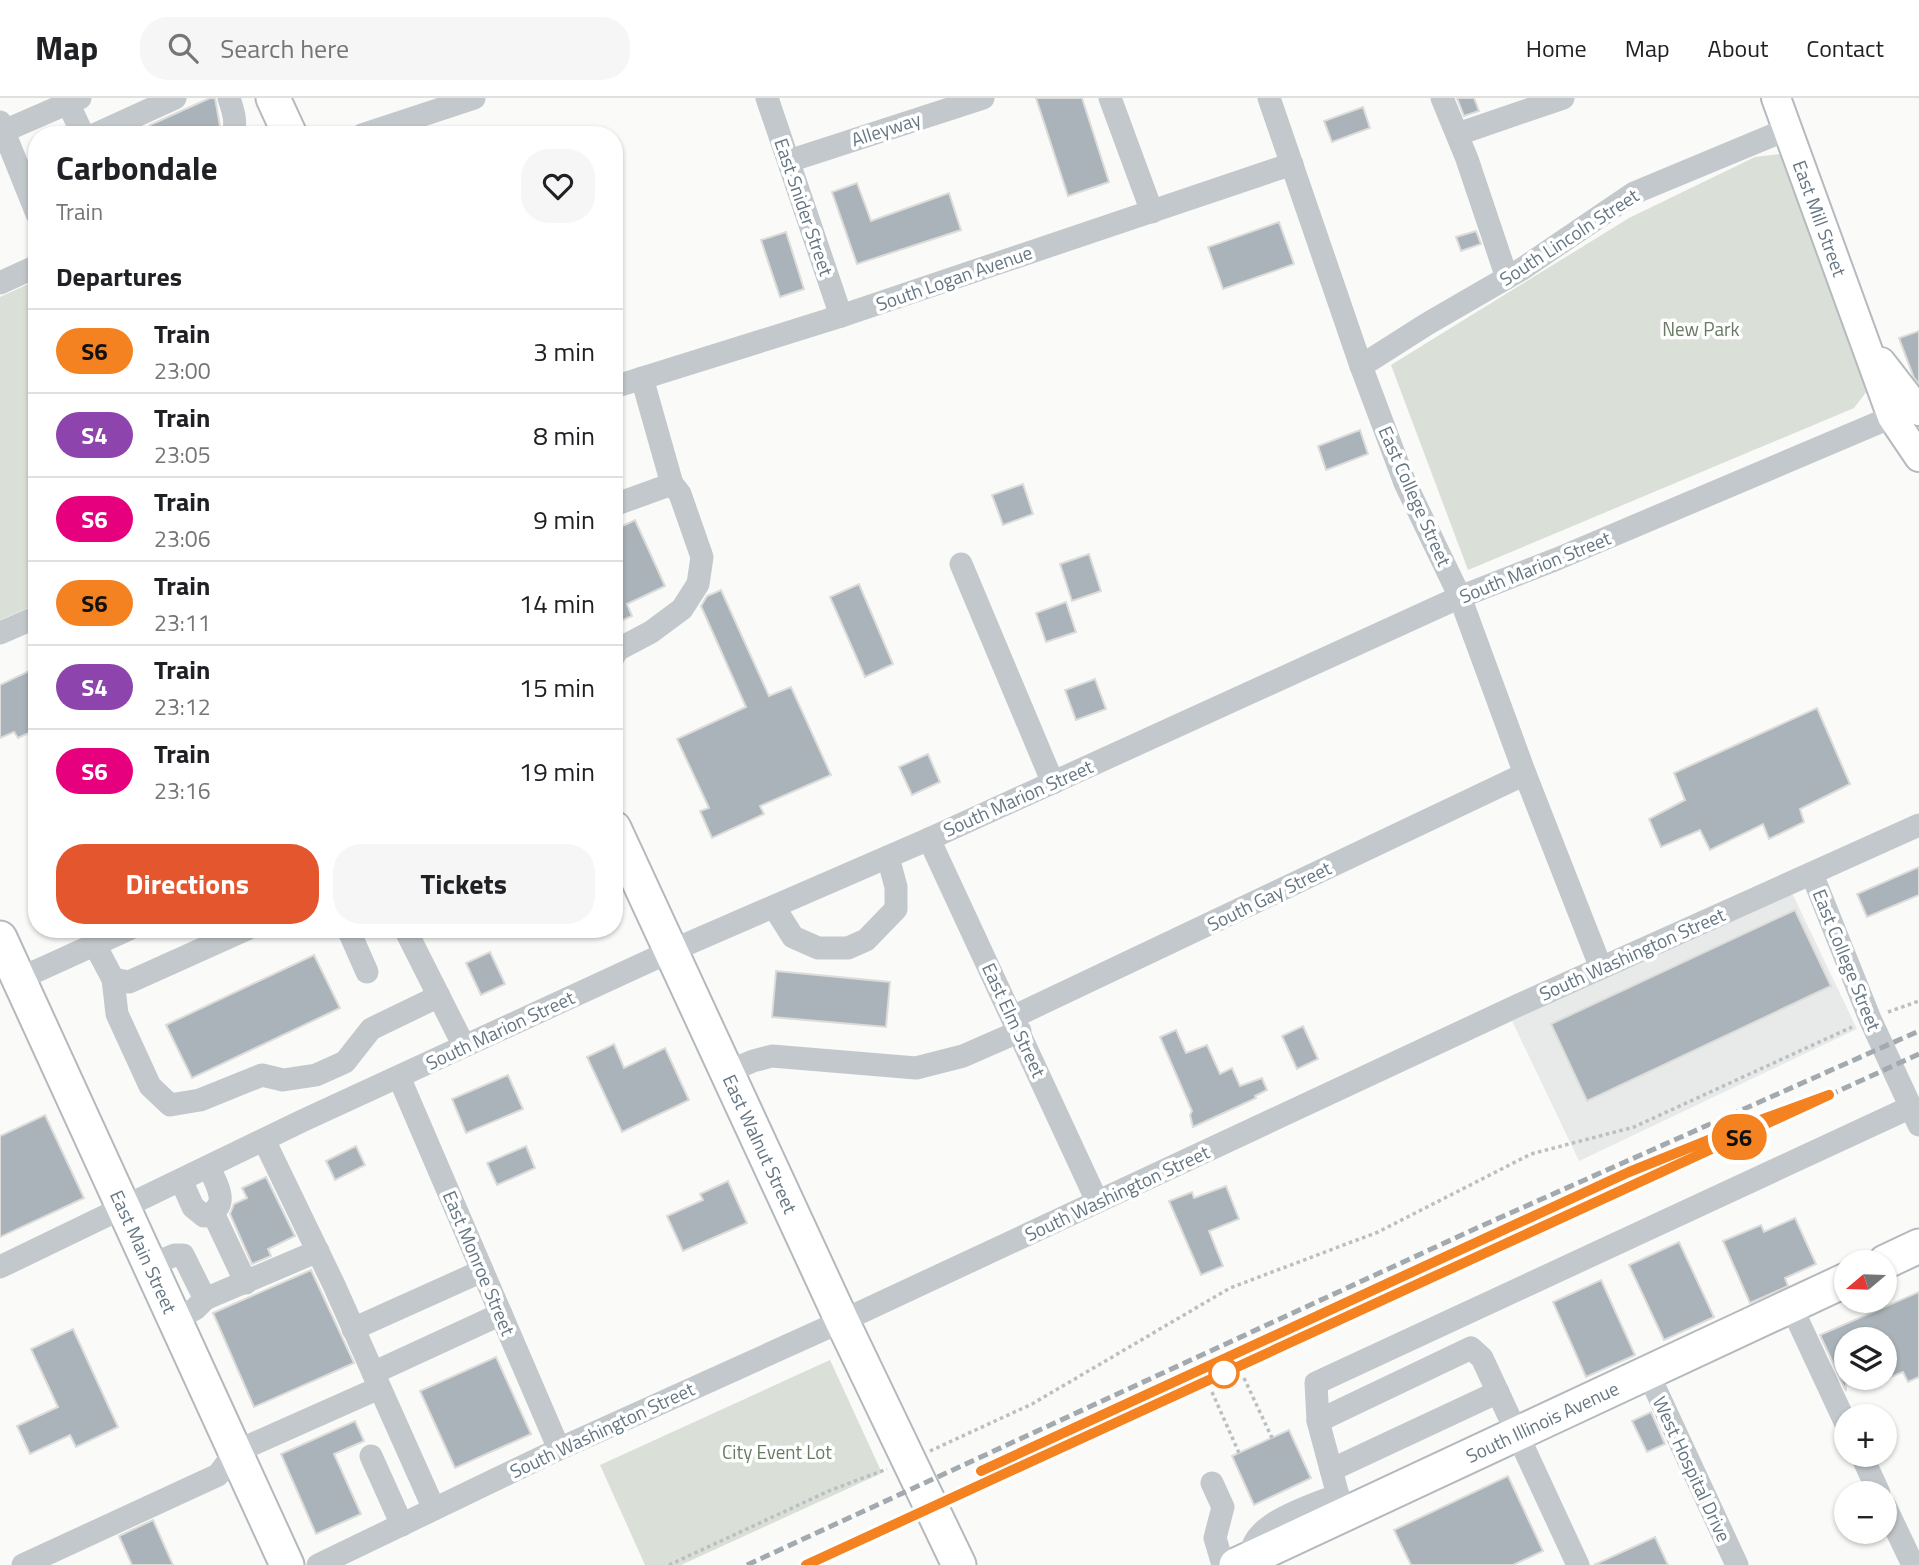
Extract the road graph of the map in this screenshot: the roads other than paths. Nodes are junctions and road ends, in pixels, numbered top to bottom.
1 (175, 98) edge
2 (229, 98) edge
3 (273, 98) edge
4 (474, 98) edge
5 (767, 98) edge
6 (983, 98) edge
7 (1110, 98) edge
8 (1269, 98) edge
9 (1442, 98) edge
10 (1563, 98) edge
11 (1776, 98) edge
12 (74, 101) edge
13 (81, 126) edge
14 (114, 126) edge
15 (233, 126) edge
16 (286, 126) edge
17 (389, 126) edge
18 (2, 127) edge
19 (1788, 129) junction
20 (1458, 134) junction
21 (789, 160) junction
22 (1292, 164) junction
23 (28, 192) edge
24 (1152, 212) junction
25 (28, 270) edge
26 (1507, 278) junction
27 (0, 283) edge
28 (841, 316) junction
29 (1361, 366) junction
30 (642, 378) junction
31 (623, 384) edge
32 (1912, 410) edge
33 (1919, 457) edge
34 (672, 484) junction
35 (623, 502) edge
36 (961, 564) dead end
37 (1460, 597) junction
38 (28, 621) edge
39 (0, 633) edge
40 (623, 647) edge
41 (1525, 774) junction
42 (1053, 783) junction
43 (1919, 825) edge
44 (929, 839) junction
45 (623, 847) edge
46 (888, 857) junction
47 (1812, 874) junction
48 (774, 906) junction
49 (0, 938) edge
50 (109, 938) edge
51 (227, 938) edge
52 (352, 938) edge
53 (410, 938) edge
54 (95, 945) junction
55 (671, 951) junction
56 (1601, 968) junction
57 (366, 972) dead end
58 (19, 979) junction
59 (113, 979) junction
60 (439, 996) junction
61 (1017, 1024) junction
62 (464, 1046) junction
63 (727, 1073) junction
64 (398, 1077) junction
65 (1915, 1116) edge
66 (264, 1140) junction
67 (209, 1167) junction
68 (181, 1180) junction
69 (1097, 1201) junction
70 (124, 1209) junction
71 (213, 1213) junction
72 (1919, 1246) edge
73 (318, 1251) junction
74 (1897, 1256) edge
75 (150, 1265) junction
76 (0, 1267) edge
77 (482, 1270) junction
78 (246, 1283) junction
79 (1834, 1286) edge
80 (205, 1299) junction
81 (1791, 1306) junction
82 (501, 1314) junction
83 (175, 1320) junction
84 (842, 1321) junction
85 (354, 1329) junction
86 (1648, 1373) junction
87 (376, 1381) junction
88 (1498, 1392) junction
89 (1837, 1404) edge
90 (1318, 1421) junction
91 (1518, 1433) junction
92 (559, 1449) junction
93 (235, 1452) junction
94 (371, 1456) dead end
95 (1331, 1469) junction
96 (1212, 1483) dead end
97 (1340, 1504) junction
98 (433, 1509) junction
99 (402, 1525) junction
100 (1897, 1536) edge
101 (1241, 1563) edge
102 (1908, 1564) edge
103 (23, 1565) edge
104 (287, 1565) edge
105 (318, 1565) edge
106 (959, 1565) edge
107 (1577, 1565) edge
108 (1737, 1565) edge

1 - 14 street
2 - 15 street
3 - 16 highway
4 - 17 street
5 - 21 street, East Snider Street
6 - 21 street, Alleyway
7 - 24 street
8 - 22 street, East College Street
9 - 20 street
10 - 20 street
11 - 19 main road, East Mill Street
12 - 13 street
12 - 18 street
18 - 23 street
19 - 26 street, South Lincoln Street
19 - 32 main road, East Mill Street
20 - 26 street
21 - 28 street, East Snider Street
22 - 24 street, South Logan Avenue
22 - 29 street, East College Street
24 - 28 street, South Logan Avenue
25 - 27 street
26 - 29 street, South Lincoln Street
28 - 30 street, South Logan Avenue
29 - 37 street, East College Street
30 - 31 street, South Logan Avenue
30 - 34 street
32 - 33 main road, East Mill Street
32 - 37 street, South Marion Street
34 - 35 street
34 - 40 street
36 - 42 street
37 - 41 street, East College Street
37 - 42 street, South Marion Street
38 - 39 street
41 - 56 street, East College Street
41 - 61 street, South Gay Street
42 - 44 street, South Marion Street
43 - 47 street, South Washington Street
44 - 46 street, South Marion Street
44 - 61 street, East Elm Street
45 - 55 highway, East Walnut Street
46 - 48 street, South Marion Street
46 - 48 street
47 - 56 street, South Washington Street
47 - 65 street, East College Street
48 - 55 street, South Marion Street
49 - 58 highway, East Main Street
50 - 54 street
51 - 59 street
52 - 57 street
53 - 60 street
54 - 58 street
54 - 59 street
55 - 62 street, South Marion Street
55 - 63 highway, East Walnut Street
56 - 69 street, South Washington Street
58 - 70 highway, East Main Street
59 - 60 street
60 - 62 street
61 - 63 street, South Gay Street
61 - 69 street, East Elm Street
62 - 64 street, South Marion Street
63 - 84 highway, East Walnut Street
64 - 66 street, South Marion Street
64 - 77 street, East Monroe Street
65 - 90 street
66 - 67 street, South Marion Street
66 - 73 street
67 - 68 street, South Marion Street
67 - 71 street
68 - 70 street, South Marion Street
68 - 71 street
69 - 84 street, South Washington Street
70 - 75 highway, East Main Street
70 - 76 street, South Marion Street
71 - 78 street
72 - 74 highway
73 - 78 street
73 - 85 street
75 - 80 street
75 - 83 highway, East Main Street
77 - 82 street, East Monroe Street
77 - 85 street
78 - 80 street
79 - 81 highway, South Illinois Avenue
80 - 83 street
81 - 86 highway, South Illinois Avenue
81 - 89 street
82 - 87 street
82 - 92 street, East Monroe Street
83 - 93 highway, East Main Street
84 - 92 street, South Washington Street
84 - 106 highway, East Walnut Street
85 - 87 street
86 - 91 highway, South Illinois Avenue
86 - 108 street, West Hospital Drive
87 - 93 street
87 - 98 street
88 - 90 street
88 - 91 street
88 - 95 street
90 - 95 street
91 - 97 highway, South Illinois Avenue
91 - 107 street
92 - 98 street, South Washington Street
93 - 103 street
93 - 104 highway, East Main Street
94 - 99 street
95 - 97 street
96 - 101 street
97 - 101 highway, South Illinois Avenue
98 - 99 street, South Washington Street
99 - 105 street, South Washington Street
100 - 102 street

